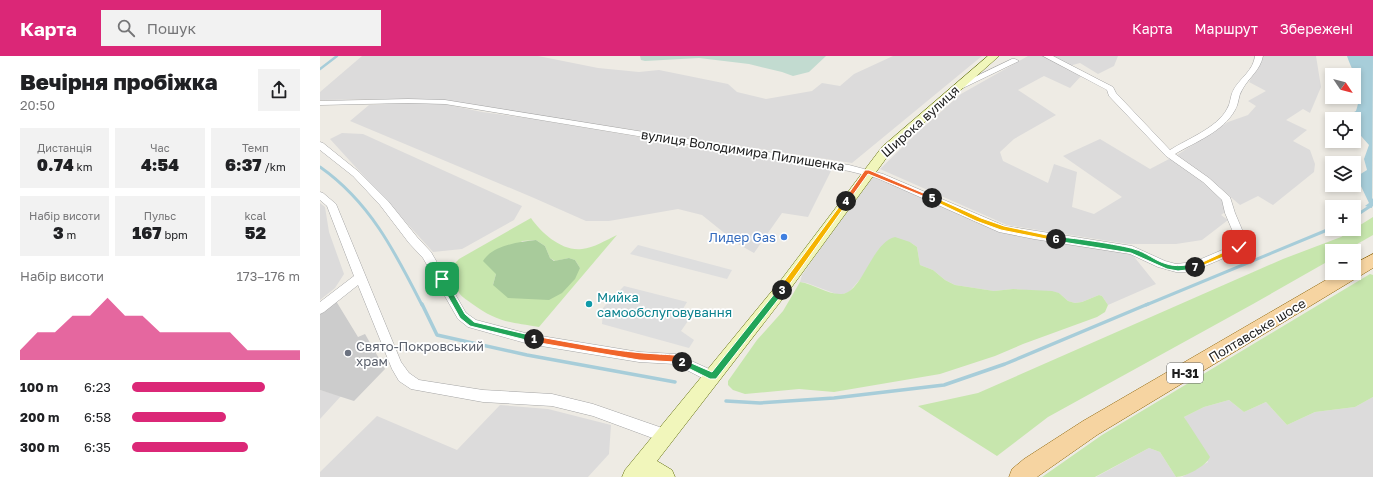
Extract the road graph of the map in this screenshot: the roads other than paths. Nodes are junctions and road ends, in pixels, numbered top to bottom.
1 (1022, 56) edge
2 (1047, 56) edge
3 (1259, 56) edge
4 (993, 58) edge
5 (1015, 61) junction
6 (960, 86) junction
7 (320, 103) edge
8 (320, 145) edge
9 (1169, 154) junction
10 (867, 172) junction
11 (320, 195) edge
12 (1373, 260) edge
13 (1361, 267) edge
14 (361, 277) junction
15 (1340, 280) edge
16 (320, 309) edge
17 (713, 376) junction
18 (666, 436) junction
19 (638, 470) edge
20 (665, 477) edge
21 (1020, 477) edge

1 - 5 street
2 - 9 street
3 - 9 street
4 - 5 street
4 - 6 main road, Широка вулиця
5 - 6 street
6 - 10 main road, Широка вулиця
7 - 10 street, вулиця Володимира Пилишенка
8 - 17 street
9 - 10 street, вулиця Володимира Пилишенка
10 - 17 main road, Широка вулиця
11 - 14 street
12 - 13 main road, Полтавське шосе / Н-31
14 - 16 street
14 - 18 street
15 - 21 main road, Полтавське шосе / Н-31
17 - 18 main road, Широка вулиця
18 - 19 main road, Широка вулиця
19 - 20 main road

